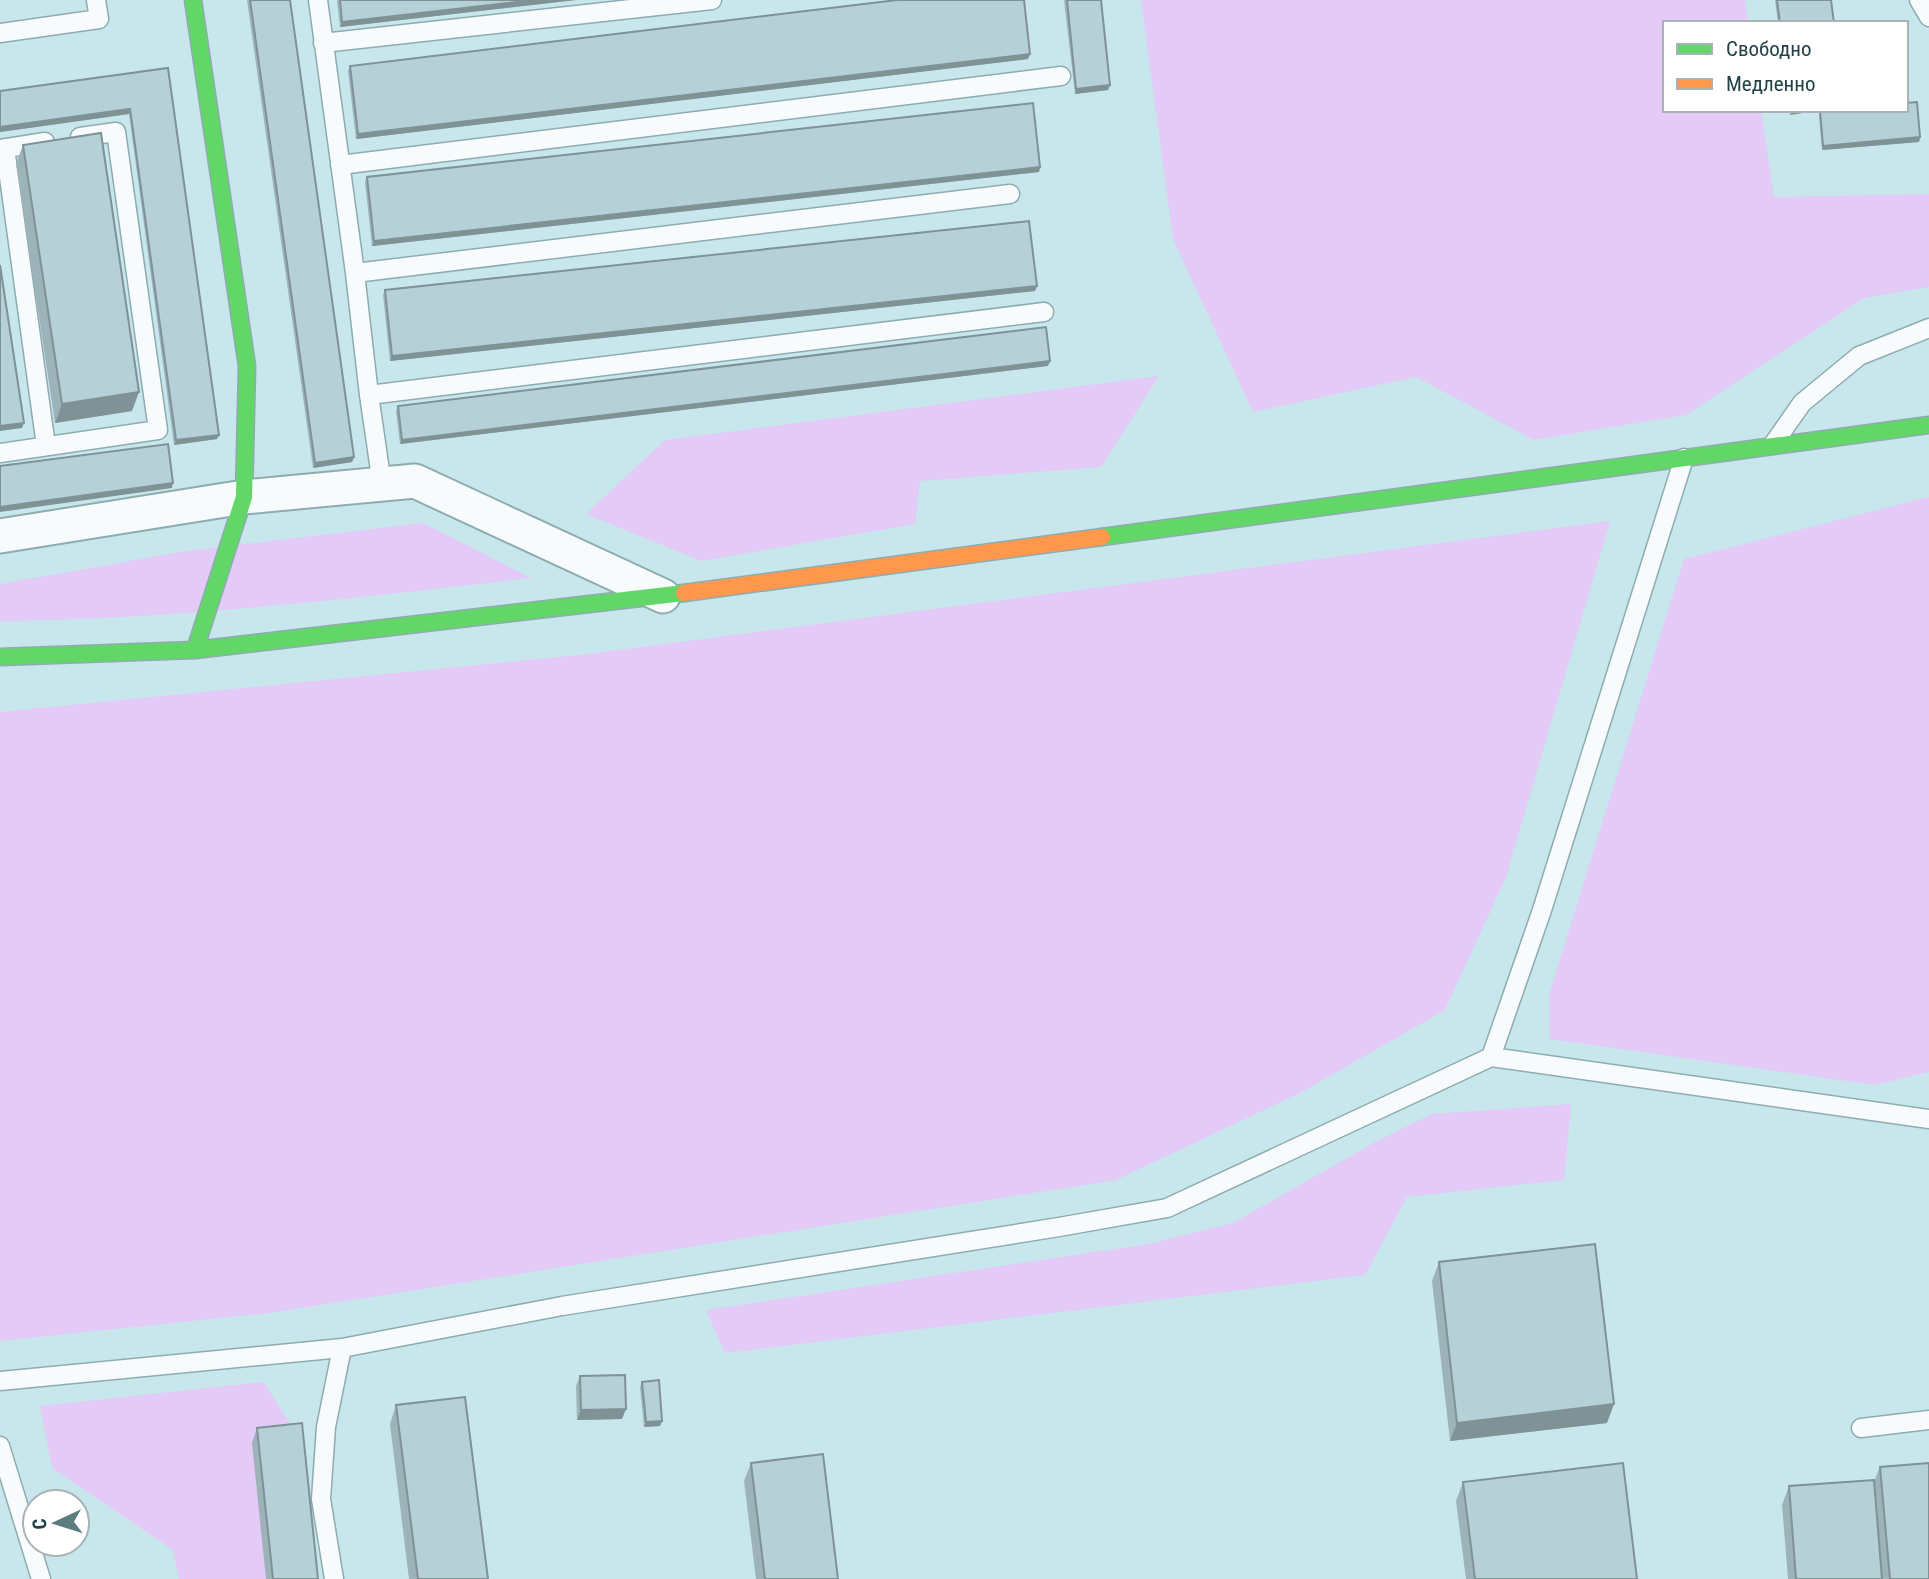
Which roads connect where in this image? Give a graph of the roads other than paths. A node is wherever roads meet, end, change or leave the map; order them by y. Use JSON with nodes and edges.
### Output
{"nodes":[{"id":1,"x":96,"y":0,"type":"edge"},
{"id":2,"x":192,"y":0,"type":"edge"},
{"id":3,"x":318,"y":0,"type":"edge"},
{"id":4,"x":712,"y":0,"type":"edge"},
{"id":5,"x":1919,"y":0,"type":"edge"},
{"id":6,"x":1929,"y":17,"type":"edge"},
{"id":7,"x":0,"y":33,"type":"edge"},
{"id":8,"x":323,"y":43,"type":"junction"},
{"id":9,"x":1060,"y":76,"type":"dead end"},
{"id":10,"x":2,"y":148,"type":"edge"},
{"id":11,"x":340,"y":165,"type":"junction"},
{"id":12,"x":1010,"y":194,"type":"dead end"},
{"id":13,"x":355,"y":273,"type":"junction"},
{"id":14,"x":1044,"y":312,"type":"dead end"},
{"id":15,"x":1929,"y":328,"type":"edge"},
{"id":16,"x":369,"y":395,"type":"junction"},
{"id":17,"x":1929,"y":425,"type":"edge"},
{"id":18,"x":46,"y":446,"type":"junction"},
{"id":19,"x":1772,"y":446,"type":"junction"},
{"id":20,"x":0,"y":453,"type":"edge"},
{"id":21,"x":1684,"y":458,"type":"junction"},
{"id":22,"x":382,"y":484,"type":"junction"},
{"id":23,"x":244,"y":497,"type":"junction"},
{"id":24,"x":0,"y":536,"type":"edge"},
{"id":25,"x":663,"y":596,"type":"junction"},
{"id":26,"x":195,"y":650,"type":"junction"},
{"id":27,"x":0,"y":657,"type":"edge"},
{"id":28,"x":1491,"y":1057,"type":"junction"},
{"id":29,"x":1929,"y":1119,"type":"edge"},
{"id":30,"x":342,"y":1348,"type":"junction"},
{"id":31,"x":0,"y":1381,"type":"edge"},
{"id":32,"x":1929,"y":1420,"type":"edge"},
{"id":33,"x":1861,"y":1428,"type":"dead end"},
{"id":34,"x":0,"y":1446,"type":"edge"},
{"id":35,"x":41,"y":1579,"type":"edge"},
{"id":36,"x":334,"y":1579,"type":"edge"}],
"edges":[{"from":1,"to":7,"type":"lane"},
{"from":2,"to":23,"type":"street"},
{"from":3,"to":8,"type":"lane"},
{"from":4,"to":8,"type":"lane"},
{"from":5,"to":6,"type":"lane"},
{"from":8,"to":11,"type":"lane"},
{"from":9,"to":11,"type":"lane"},
{"from":10,"to":18,"type":"lane"},
{"from":10,"to":18,"type":"lane"},
{"from":11,"to":13,"type":"lane"},
{"from":12,"to":13,"type":"lane"},
{"from":13,"to":16,"type":"lane"},
{"from":14,"to":16,"type":"lane"},
{"from":15,"to":19,"type":"lane"},
{"from":16,"to":22,"type":"lane"},
{"from":17,"to":19,"type":"street"},
{"from":18,"to":20,"type":"lane"},
{"from":19,"to":21,"type":"street"},
{"from":21,"to":25,"type":"street"},
{"from":21,"to":28,"type":"lane"},
{"from":22,"to":23,"type":"street"},
{"from":22,"to":25,"type":"street"},
{"from":23,"to":24,"type":"street"},
{"from":23,"to":26,"type":"street"},
{"from":25,"to":26,"type":"street"},
{"from":26,"to":27,"type":"street"},
{"from":28,"to":29,"type":"lane"},
{"from":28,"to":30,"type":"lane"},
{"from":30,"to":31,"type":"lane"},
{"from":30,"to":36,"type":"lane"},
{"from":32,"to":33,"type":"lane"},
{"from":34,"to":35,"type":"lane"}]}
